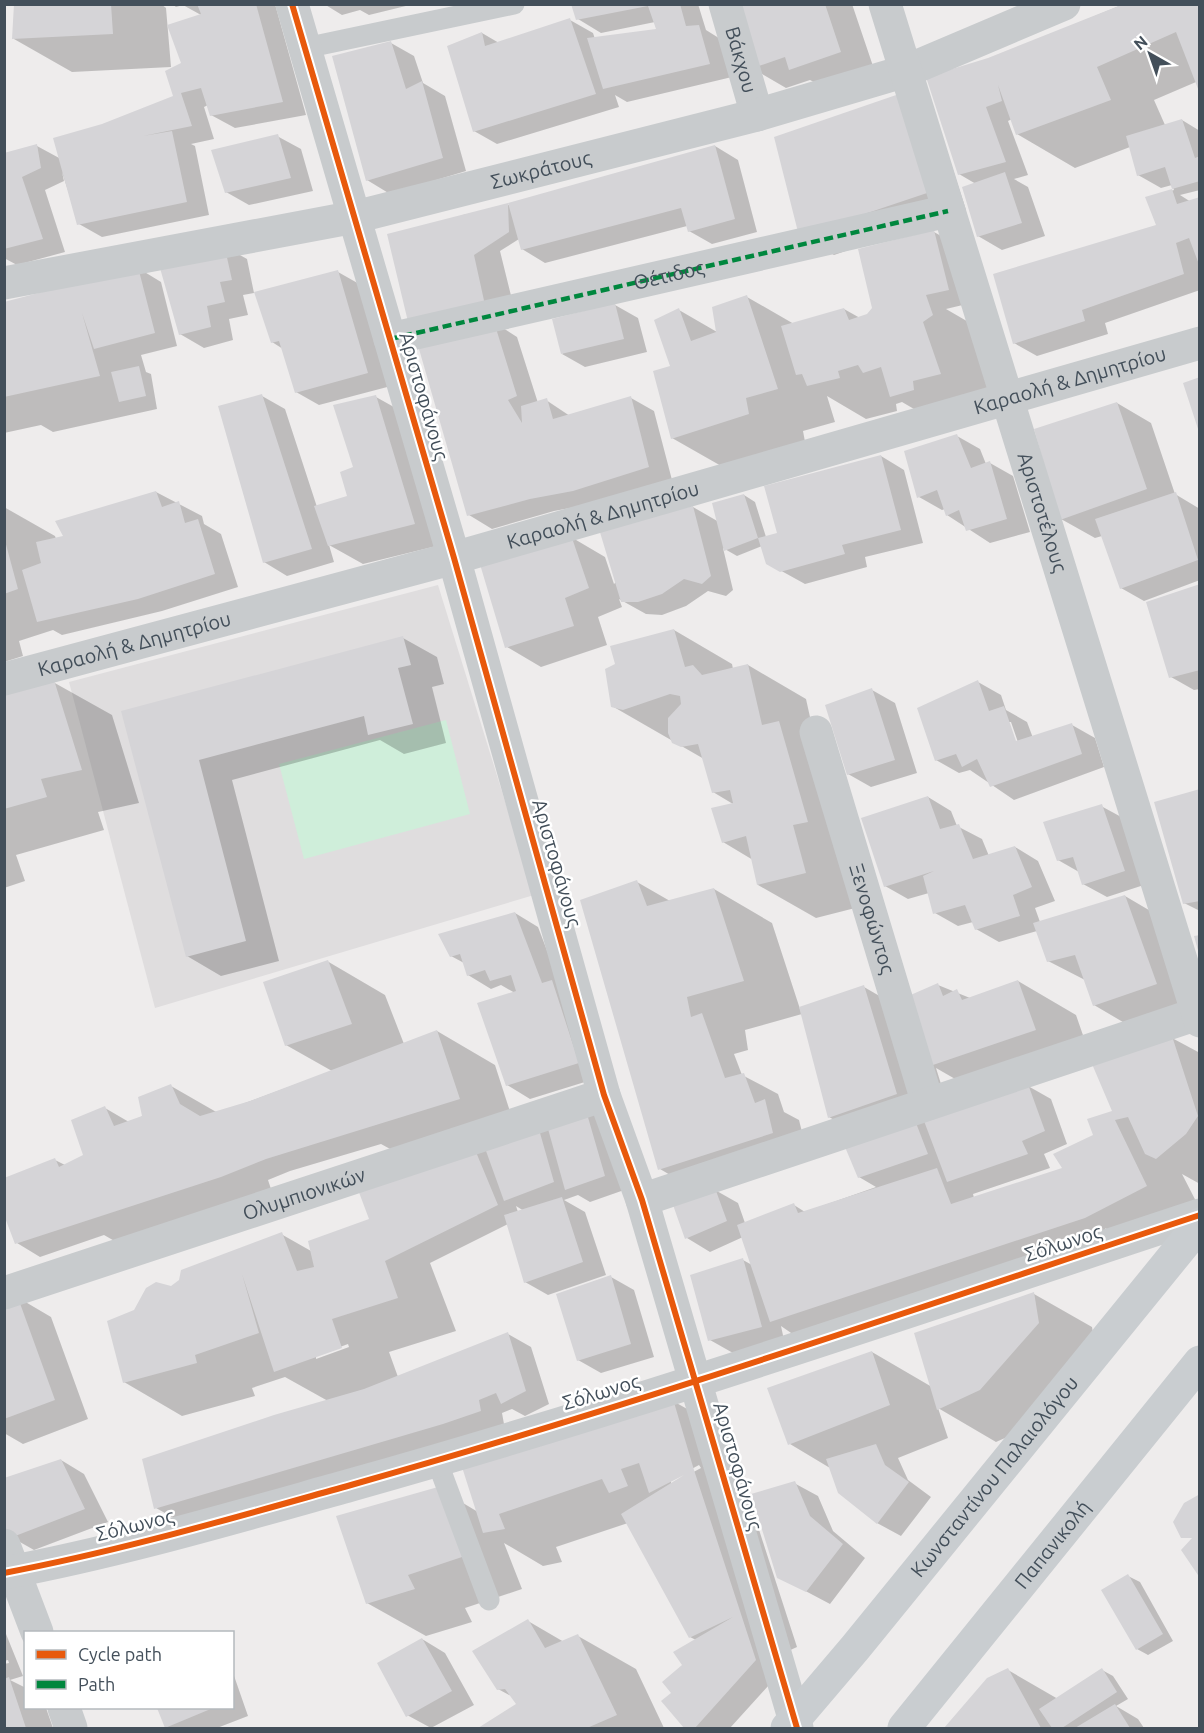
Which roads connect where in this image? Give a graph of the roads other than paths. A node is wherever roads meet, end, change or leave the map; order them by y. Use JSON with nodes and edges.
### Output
{"nodes":[{"id":1,"x":292,"y":4,"type":"edge"},
{"id":2,"x":514,"y":4,"type":"edge"},
{"id":3,"x":725,"y":4,"type":"edge"},
{"id":4,"x":885,"y":4,"type":"edge"},
{"id":5,"x":1064,"y":4,"type":"edge"},
{"id":6,"x":305,"y":48,"type":"junction"},
{"id":7,"x":906,"y":71,"type":"junction"},
{"id":8,"x":757,"y":115,"type":"junction"},
{"id":9,"x":948,"y":211,"type":"junction"},
{"id":10,"x":355,"y":217,"type":"junction"},
{"id":11,"x":4,"y":283,"type":"edge"},
{"id":12,"x":390,"y":339,"type":"junction"},
{"id":13,"x":1200,"y":344,"type":"edge"},
{"id":14,"x":1008,"y":399,"type":"junction"},
{"id":15,"x":454,"y":558,"type":"junction"},
{"id":16,"x":4,"y":679,"type":"edge"},
{"id":17,"x":816,"y":732,"type":"dead end"},
{"id":18,"x":1198,"y":1017,"type":"edge"},
{"id":19,"x":604,"y":1095,"type":"junction"},
{"id":20,"x":928,"y":1104,"type":"junction"},
{"id":21,"x":642,"y":1200,"type":"junction"},
{"id":22,"x":1200,"y":1215,"type":"edge"},
{"id":23,"x":1200,"y":1224,"type":"edge"},
{"id":24,"x":4,"y":1293,"type":"edge"},
{"id":25,"x":1200,"y":1362,"type":"edge"},
{"id":26,"x":695,"y":1380,"type":"junction"},
{"id":27,"x":437,"y":1461,"type":"junction"},
{"id":28,"x":8,"y":1563,"type":"edge"},
{"id":29,"x":489,"y":1600,"type":"dead end"},
{"id":30,"x":37,"y":1631,"type":"edge"},
{"id":31,"x":65,"y":1709,"type":"edge"},
{"id":32,"x":793,"y":1725,"type":"edge"},
{"id":33,"x":71,"y":1728,"type":"edge"},
{"id":34,"x":903,"y":1728,"type":"edge"}],
"edges":[{"from":1,"to":6,"type":"street","name":"Αριστοφάνους"},
{"from":2,"to":6,"type":"lane"},
{"from":3,"to":8,"type":"street","name":"Βάκχου"},
{"from":4,"to":7,"type":"street","name":"Αριστοτέλους"},
{"from":5,"to":7,"type":"street","name":"Σωκράτους"},
{"from":6,"to":10,"type":"street","name":"Αριστοφάνους"},
{"from":7,"to":8,"type":"street","name":"Σωκράτους"},
{"from":7,"to":9,"type":"street","name":"Αριστοτέλους"},
{"from":8,"to":10,"type":"street","name":"Σωκράτους"},
{"from":9,"to":12,"type":"street","name":"Θέτιδος"},
{"from":9,"to":14,"type":"street","name":"Αριστοτέλους"},
{"from":10,"to":11,"type":"street","name":"Σωκράτους"},
{"from":10,"to":12,"type":"street","name":"Αριστοφάνους"},
{"from":12,"to":15,"type":"street","name":"Αριστοφάνους"},
{"from":13,"to":14,"type":"street","name":"Καραολή & Δημητρίου"},
{"from":14,"to":15,"type":"street","name":"Καραολή & Δημητρίου"},
{"from":14,"to":18,"type":"street","name":"Αριστοτέλους"},
{"from":15,"to":16,"type":"street","name":"Καραολή & Δημητρίου"},
{"from":15,"to":19,"type":"street","name":"Αριστοφάνους"},
{"from":17,"to":20,"type":"street","name":"Ξενοφώντος"},
{"from":18,"to":20,"type":"street"},
{"from":19,"to":21,"type":"street","name":"Αριστοφάνους"},
{"from":19,"to":24,"type":"street","name":"Ολυμπιονικών"},
{"from":20,"to":21,"type":"street"},
{"from":21,"to":26,"type":"street","name":"Αριστοφάνους"},
{"from":22,"to":26,"type":"street","name":"Σόλωνος"},
{"from":23,"to":32,"type":"main road","name":"Κωνσταντίνου Παλαιολόγου"},
{"from":25,"to":34,"type":"main road","name":"Παπανικολή"},
{"from":26,"to":27,"type":"street","name":"Σόλωνος"},
{"from":26,"to":32,"type":"street","name":"Αριστοφάνους"},
{"from":27,"to":28,"type":"street","name":"Σόλωνος"},
{"from":27,"to":29,"type":"lane"},
{"from":28,"to":30,"type":"street"},
{"from":31,"to":33,"type":"street"}]}
